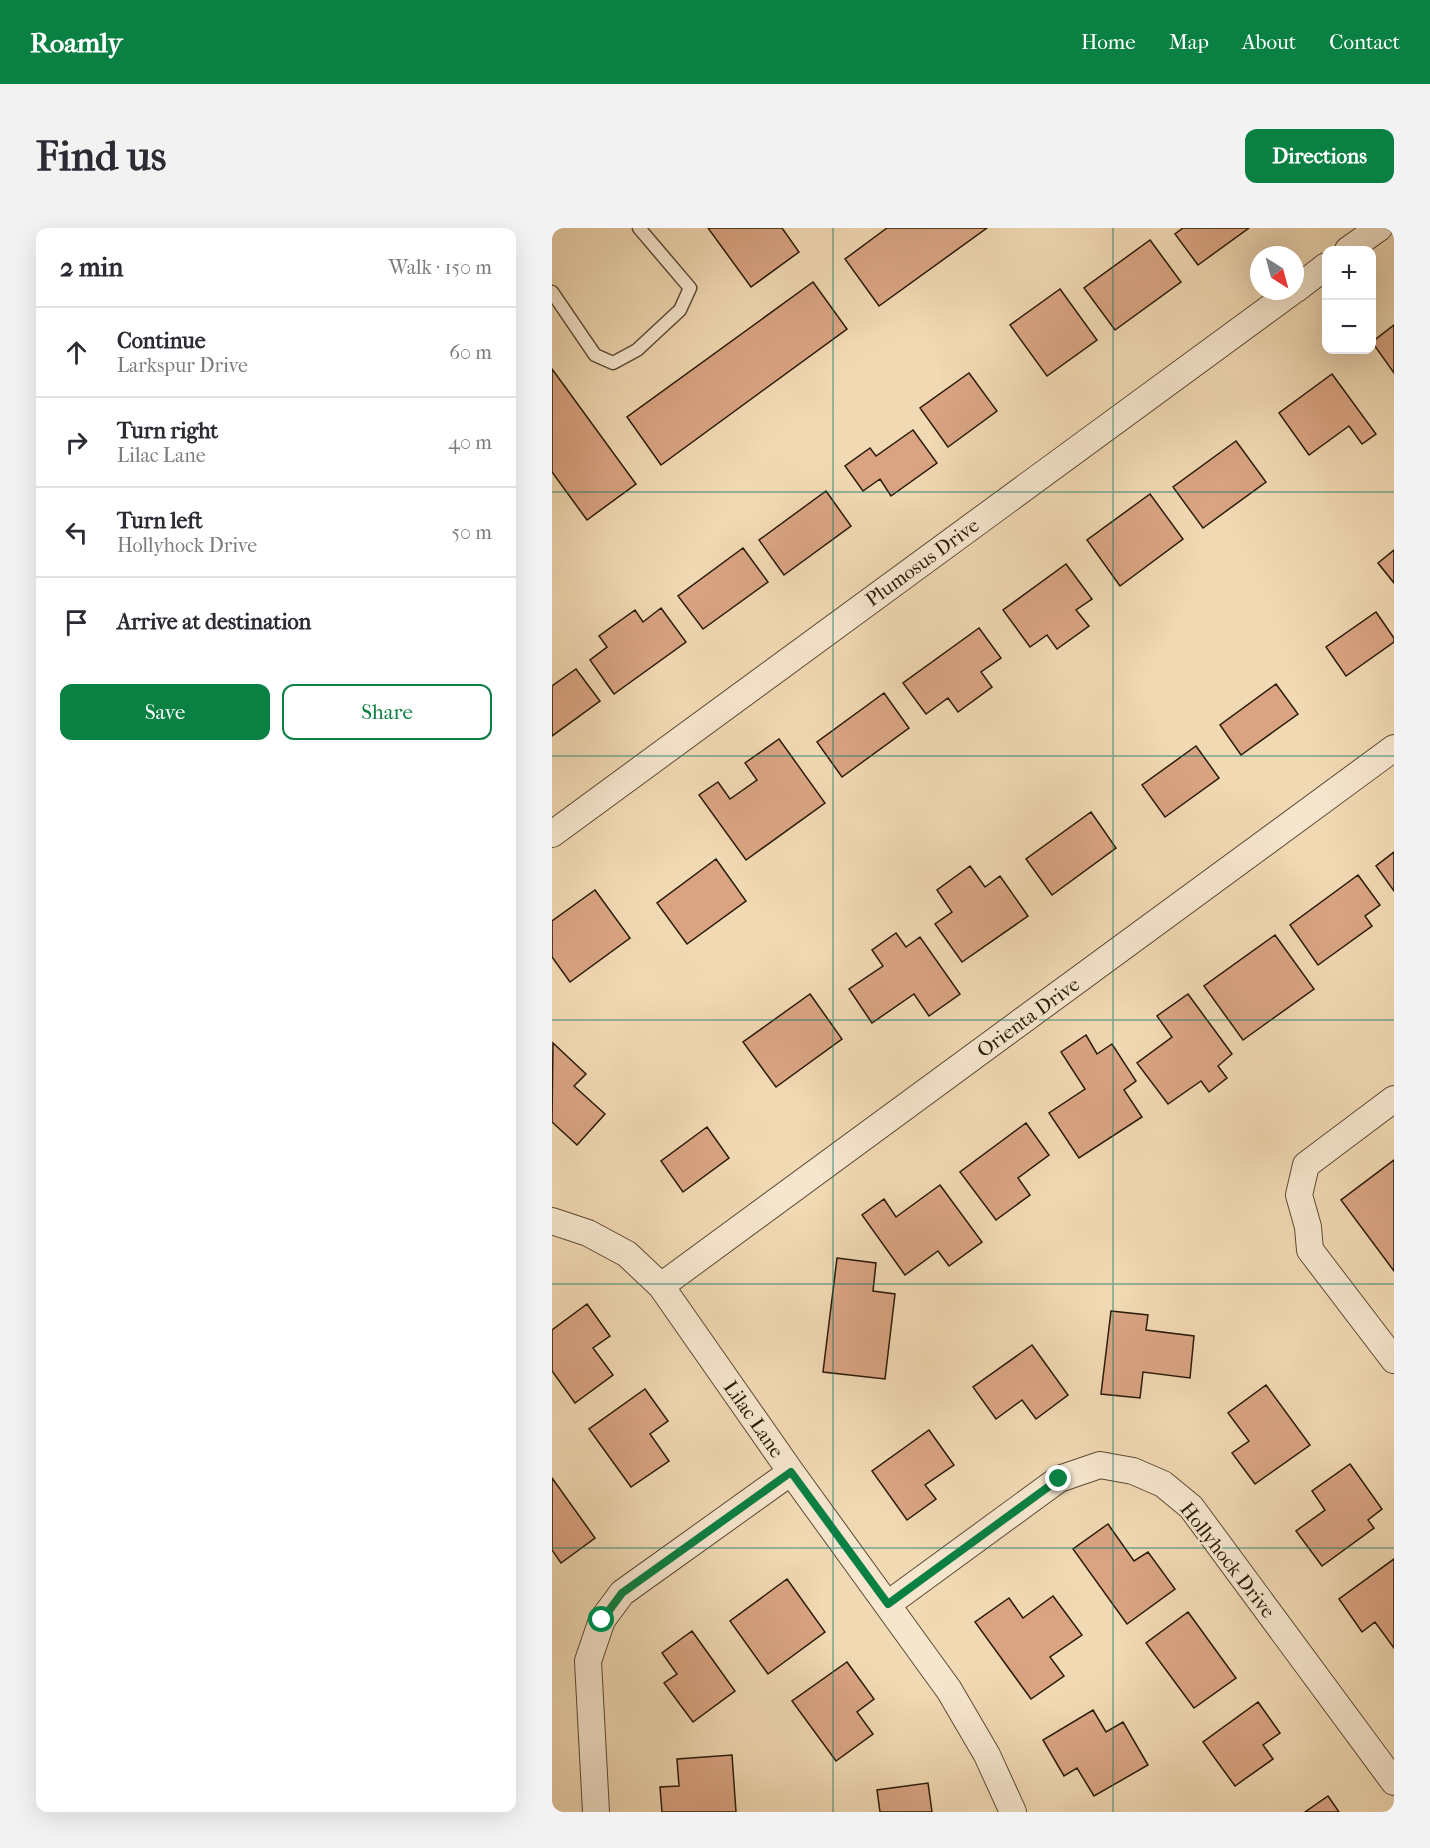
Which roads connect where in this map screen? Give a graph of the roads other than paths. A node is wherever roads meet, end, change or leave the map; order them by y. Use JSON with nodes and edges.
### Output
{"nodes":[{"id":1,"x":639,"y":228,"type":"edge"},
{"id":2,"x":1379,"y":228,"type":"edge"},
{"id":3,"x":1354,"y":246,"type":"edge"},
{"id":4,"x":1322,"y":269,"type":"edge"},
{"id":5,"x":1304,"y":282,"type":"edge"},
{"id":6,"x":552,"y":292,"type":"edge"},
{"id":7,"x":1280,"y":300,"type":"edge"},
{"id":8,"x":1394,"y":748,"type":"edge"},
{"id":9,"x":552,"y":834,"type":"edge"},
{"id":10,"x":1394,"y":1100,"type":"edge"},
{"id":11,"x":552,"y":1221,"type":"edge"},
{"id":12,"x":661,"y":1286,"type":"junction"},
{"id":13,"x":1394,"y":1360,"type":"edge"},
{"id":14,"x":791,"y":1472,"type":"junction"},
{"id":15,"x":888,"y":1604,"type":"junction"},
{"id":16,"x":1394,"y":1782,"type":"edge"},
{"id":17,"x":596,"y":1812,"type":"edge"},
{"id":18,"x":1013,"y":1812,"type":"edge"}],
"edges":[{"from":1,"to":6,"type":"lane"},
{"from":2,"to":3,"type":"street"},
{"from":4,"to":5,"type":"street","name":"Plumosus Drive"},
{"from":7,"to":9,"type":"street","name":"Plumosus Drive"},
{"from":8,"to":12,"type":"street","name":"Orienta Drive"},
{"from":10,"to":13,"type":"street"},
{"from":11,"to":12,"type":"street","name":"Lilac Lane"},
{"from":12,"to":14,"type":"street","name":"Lilac Lane"},
{"from":14,"to":15,"type":"street","name":"Lilac Lane"},
{"from":14,"to":17,"type":"street"},
{"from":15,"to":16,"type":"street","name":"Hollyhock Drive"},
{"from":15,"to":18,"type":"street","name":"Lilac Lane"}]}
